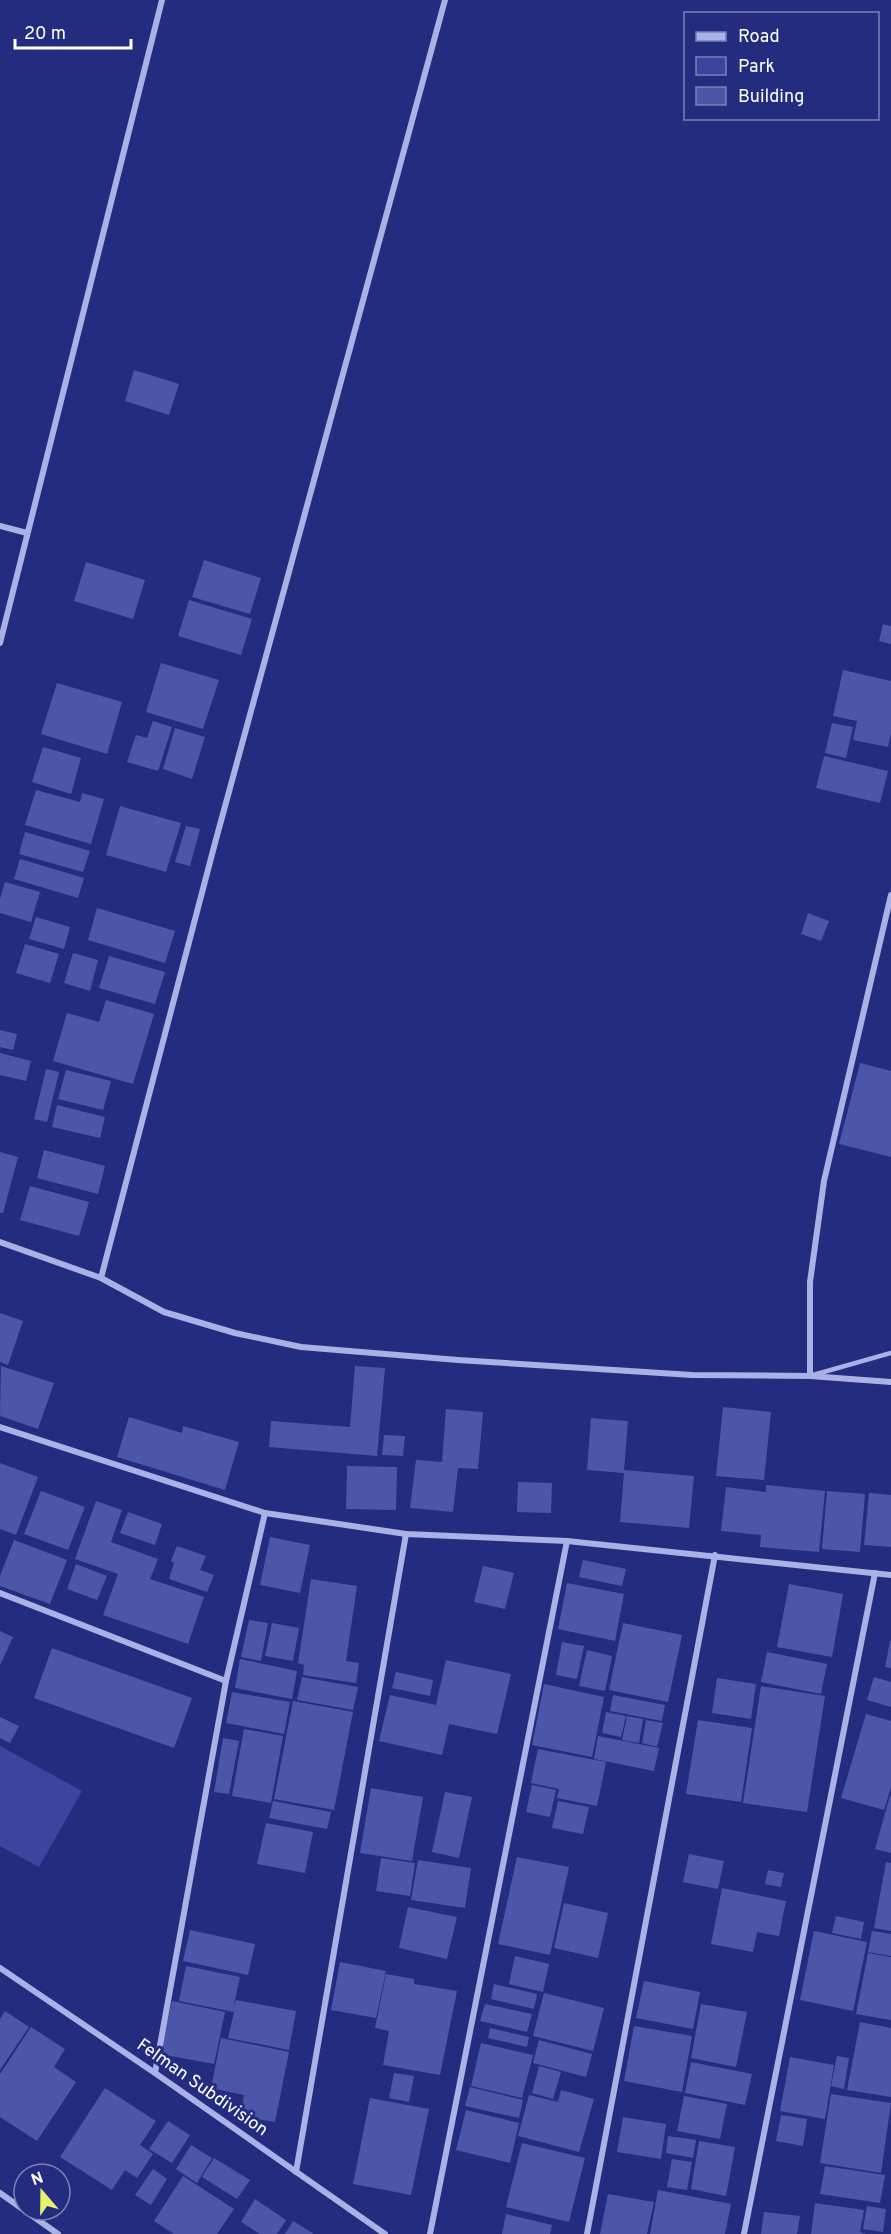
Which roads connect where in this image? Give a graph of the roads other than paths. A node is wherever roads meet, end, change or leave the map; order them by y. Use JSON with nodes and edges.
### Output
{"nodes":[{"id":1,"x":162,"y":0,"type":"edge"},
{"id":2,"x":446,"y":0,"type":"edge"},
{"id":3,"x":0,"y":526,"type":"edge"},
{"id":4,"x":27,"y":533,"type":"junction"},
{"id":5,"x":0,"y":644,"type":"edge"},
{"id":6,"x":891,"y":895,"type":"edge"},
{"id":7,"x":0,"y":1242,"type":"edge"},
{"id":8,"x":101,"y":1278,"type":"junction"},
{"id":9,"x":891,"y":1353,"type":"edge"},
{"id":10,"x":810,"y":1376,"type":"junction"},
{"id":11,"x":891,"y":1382,"type":"edge"},
{"id":12,"x":0,"y":1427,"type":"edge"},
{"id":13,"x":265,"y":1513,"type":"junction"},
{"id":14,"x":406,"y":1533,"type":"junction"},
{"id":15,"x":567,"y":1541,"type":"junction"},
{"id":16,"x":714,"y":1555,"type":"junction"},
{"id":17,"x":875,"y":1574,"type":"junction"},
{"id":18,"x":891,"y":1575,"type":"edge"},
{"id":19,"x":0,"y":1593,"type":"edge"},
{"id":20,"x":226,"y":1681,"type":"junction"},
{"id":21,"x":0,"y":1968,"type":"edge"},
{"id":22,"x":155,"y":2073,"type":"junction"},
{"id":23,"x":296,"y":2172,"type":"junction"},
{"id":24,"x":0,"y":2193,"type":"edge"},
{"id":25,"x":58,"y":2234,"type":"edge"},
{"id":26,"x":385,"y":2234,"type":"edge"},
{"id":27,"x":430,"y":2234,"type":"edge"},
{"id":28,"x":587,"y":2234,"type":"edge"},
{"id":29,"x":744,"y":2234,"type":"edge"}],
"edges":[{"from":1,"to":4,"type":"street"},
{"from":2,"to":8,"type":"street"},
{"from":3,"to":4,"type":"street"},
{"from":4,"to":5,"type":"street"},
{"from":6,"to":10,"type":"street"},
{"from":7,"to":8,"type":"street"},
{"from":8,"to":10,"type":"street"},
{"from":9,"to":10,"type":"lane"},
{"from":10,"to":11,"type":"street"},
{"from":12,"to":13,"type":"street"},
{"from":13,"to":14,"type":"street"},
{"from":13,"to":20,"type":"street"},
{"from":14,"to":15,"type":"street"},
{"from":14,"to":23,"type":"street"},
{"from":15,"to":16,"type":"street"},
{"from":15,"to":27,"type":"street"},
{"from":16,"to":17,"type":"street"},
{"from":16,"to":28,"type":"street"},
{"from":17,"to":18,"type":"street"},
{"from":17,"to":29,"type":"street"},
{"from":19,"to":20,"type":"street"},
{"from":20,"to":22,"type":"street"},
{"from":21,"to":22,"type":"street","name":"Felman Subdivision"},
{"from":22,"to":23,"type":"street","name":"Felman Subdivision"},
{"from":23,"to":26,"type":"street","name":"Felman Subdivision"},
{"from":24,"to":25,"type":"street"}]}
